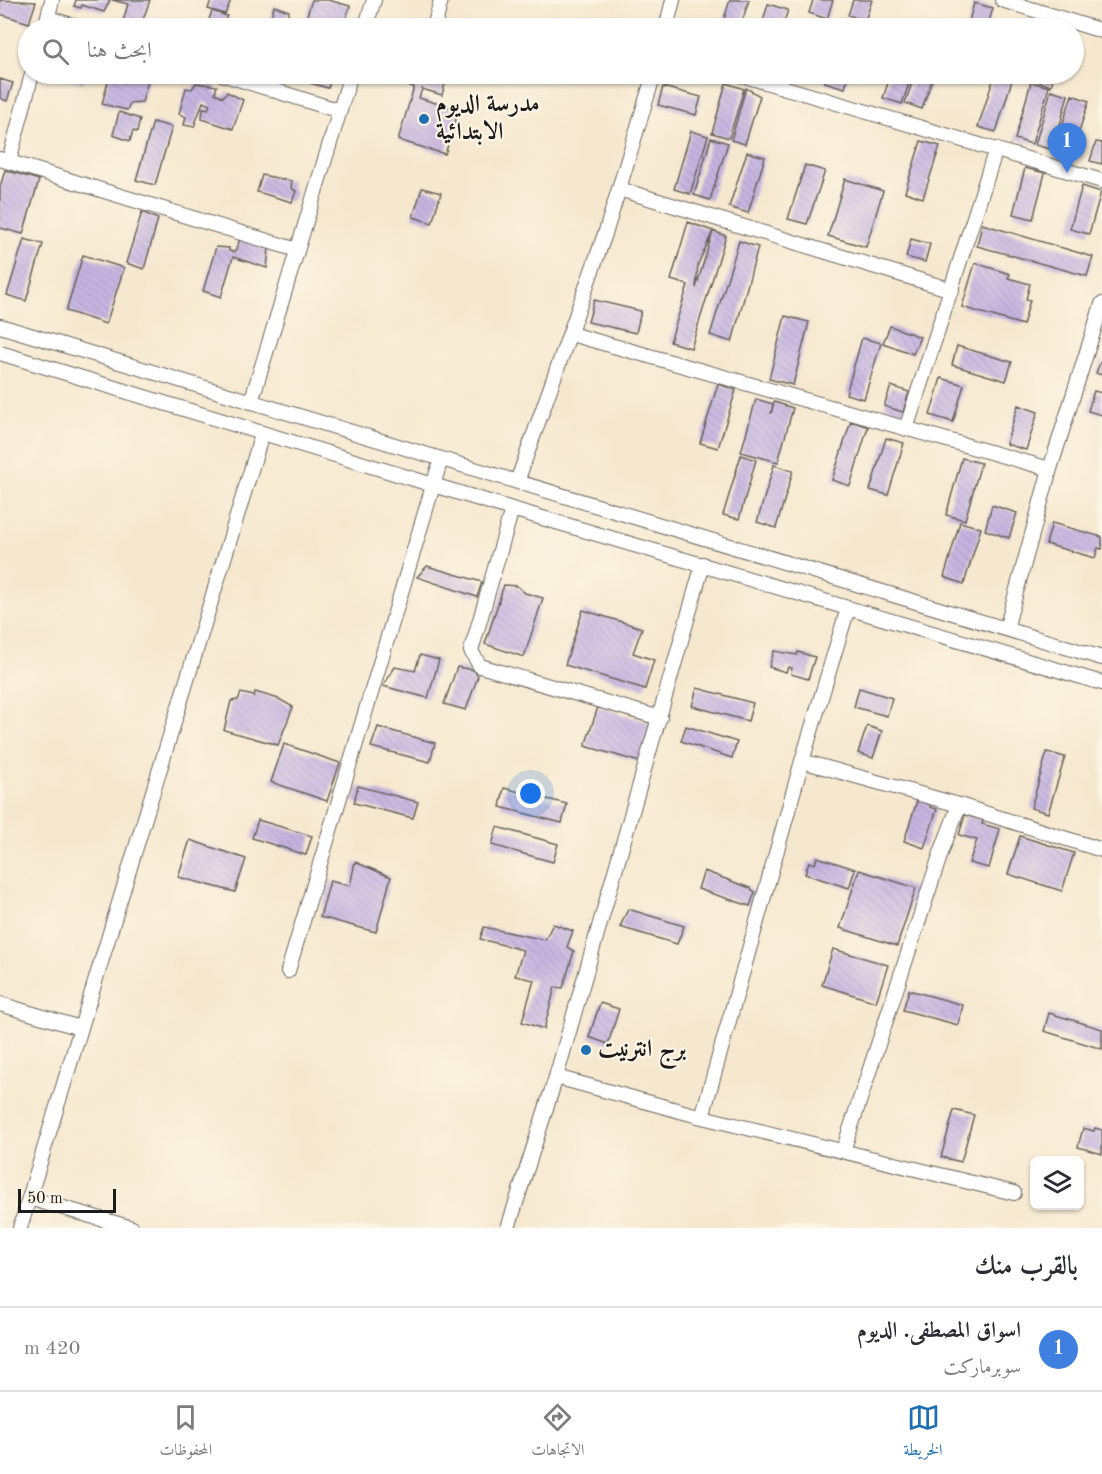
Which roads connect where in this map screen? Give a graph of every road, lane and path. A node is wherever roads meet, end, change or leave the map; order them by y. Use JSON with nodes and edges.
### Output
{"nodes":[{"id":1,"x":52,"y":0,"type":"edge"},
{"id":2,"x":374,"y":0,"type":"edge"},
{"id":3,"x":441,"y":0,"type":"edge"},
{"id":4,"x":673,"y":0,"type":"edge"},
{"id":5,"x":1002,"y":0,"type":"edge"},
{"id":6,"x":47,"y":18,"type":"edge"},
{"id":7,"x":368,"y":18,"type":"edge"},
{"id":8,"x":436,"y":18,"type":"edge"},
{"id":9,"x":668,"y":18,"type":"edge"},
{"id":10,"x":1060,"y":18,"type":"edge"},
{"id":11,"x":1084,"y":25,"type":"edge"},
{"id":12,"x":1102,"y":31,"type":"edge"},
{"id":13,"x":29,"y":84,"type":"edge"},
{"id":14,"x":254,"y":84,"type":"edge"},
{"id":15,"x":348,"y":84,"type":"edge"},
{"id":16,"x":651,"y":84,"type":"edge"},
{"id":17,"x":772,"y":84,"type":"edge"},
{"id":18,"x":340,"y":111,"type":"junction"},
{"id":19,"x":996,"y":149,"type":"junction"},
{"id":20,"x":4,"y":160,"type":"edge"},
{"id":21,"x":1102,"y":181,"type":"edge"},
{"id":22,"x":619,"y":189,"type":"junction"},
{"id":23,"x":297,"y":250,"type":"junction"},
{"id":24,"x":952,"y":290,"type":"junction"},
{"id":25,"x":1102,"y":304,"type":"edge"},
{"id":26,"x":0,"y":326,"type":"edge"},
{"id":27,"x":571,"y":334,"type":"junction"},
{"id":28,"x":0,"y":353,"type":"edge"},
{"id":29,"x":251,"y":402,"type":"junction"},
{"id":30,"x":906,"y":429,"type":"junction"},
{"id":31,"x":262,"y":434,"type":"junction"},
{"id":32,"x":441,"y":459,"type":"junction"},
{"id":33,"x":1050,"y":470,"type":"junction"},
{"id":34,"x":517,"y":482,"type":"junction"},
{"id":35,"x":433,"y":485,"type":"junction"},
{"id":36,"x":512,"y":509,"type":"junction"},
{"id":37,"x":703,"y":564,"type":"junction"},
{"id":38,"x":848,"y":608,"type":"junction"},
{"id":39,"x":1006,"y":629,"type":"junction"},
{"id":40,"x":1102,"y":658,"type":"edge"},
{"id":41,"x":1102,"y":683,"type":"edge"},
{"id":42,"x":660,"y":718,"type":"junction"},
{"id":43,"x":802,"y":761,"type":"junction"},
{"id":44,"x":959,"y":805,"type":"junction"},
{"id":45,"x":1102,"y":850,"type":"edge"},
{"id":46,"x":288,"y":971,"type":"dead end"},
{"id":47,"x":0,"y":1004,"type":"edge"},
{"id":48,"x":80,"y":1028,"type":"junction"},
{"id":49,"x":556,"y":1077,"type":"junction"},
{"id":50,"x":702,"y":1117,"type":"junction"},
{"id":51,"x":843,"y":1151,"type":"junction"},
{"id":52,"x":1014,"y":1193,"type":"dead end"},
{"id":53,"x":29,"y":1198,"type":"junction"},
{"id":54,"x":20,"y":1228,"type":"edge"},
{"id":55,"x":132,"y":1228,"type":"edge"},
{"id":56,"x":508,"y":1228,"type":"edge"}],
"edges":[{"from":1,"to":6,"type":"street"},
{"from":2,"to":7,"type":"street"},
{"from":3,"to":8,"type":"street"},
{"from":4,"to":9,"type":"street"},
{"from":5,"to":10,"type":"street"},
{"from":11,"to":12,"type":"street"},
{"from":13,"to":20,"type":"street"},
{"from":14,"to":18,"type":"street"},
{"from":15,"to":18,"type":"street"},
{"from":16,"to":22,"type":"street"},
{"from":17,"to":19,"type":"street"},
{"from":18,"to":23,"type":"street"},
{"from":19,"to":21,"type":"street"},
{"from":19,"to":24,"type":"street"},
{"from":20,"to":23,"type":"street"},
{"from":22,"to":24,"type":"street"},
{"from":22,"to":27,"type":"street"},
{"from":23,"to":29,"type":"street"},
{"from":24,"to":30,"type":"street"},
{"from":25,"to":33,"type":"street"},
{"from":26,"to":29,"type":"street"},
{"from":27,"to":30,"type":"street"},
{"from":27,"to":34,"type":"street"},
{"from":28,"to":31,"type":"street"},
{"from":29,"to":32,"type":"street"},
{"from":30,"to":33,"type":"street"},
{"from":31,"to":35,"type":"street"},
{"from":31,"to":48,"type":"street"},
{"from":32,"to":34,"type":"street"},
{"from":32,"to":35,"type":"street"},
{"from":33,"to":39,"type":"street"},
{"from":34,"to":39,"type":"street"},
{"from":35,"to":36,"type":"street"},
{"from":35,"to":46,"type":"street"},
{"from":36,"to":37,"type":"street"},
{"from":36,"to":42,"type":"street"},
{"from":37,"to":38,"type":"street"},
{"from":37,"to":42,"type":"street"},
{"from":38,"to":41,"type":"street"},
{"from":38,"to":43,"type":"street"},
{"from":39,"to":40,"type":"street"},
{"from":42,"to":49,"type":"street"},
{"from":43,"to":44,"type":"street"},
{"from":43,"to":50,"type":"street"},
{"from":44,"to":45,"type":"street"},
{"from":44,"to":51,"type":"street"},
{"from":47,"to":48,"type":"street"},
{"from":48,"to":53,"type":"street"},
{"from":49,"to":50,"type":"street"},
{"from":49,"to":56,"type":"street"},
{"from":50,"to":51,"type":"street"},
{"from":51,"to":52,"type":"street"},
{"from":53,"to":54,"type":"street"},
{"from":53,"to":55,"type":"street"}]}
